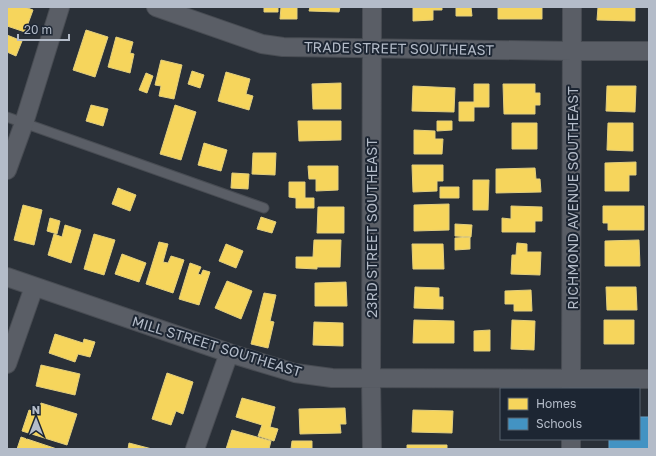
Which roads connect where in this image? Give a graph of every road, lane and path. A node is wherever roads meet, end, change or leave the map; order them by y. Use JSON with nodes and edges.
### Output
{"nodes":[{"id":1,"x":60,"y":7,"type":"edge"},
{"id":2,"x":156,"y":7,"type":"edge"},
{"id":3,"x":372,"y":7,"type":"edge"},
{"id":4,"x":572,"y":7,"type":"edge"},
{"id":5,"x":371,"y":48,"type":"junction"},
{"id":6,"x":572,"y":51,"type":"junction"},
{"id":7,"x":649,"y":51,"type":"edge"},
{"id":8,"x":7,"y":117,"type":"edge"},
{"id":9,"x":24,"y":123,"type":"junction"},
{"id":10,"x":7,"y":170,"type":"edge"},
{"id":11,"x":264,"y":208,"type":"dead end"},
{"id":12,"x":7,"y":277,"type":"edge"},
{"id":13,"x":34,"y":287,"type":"junction"},
{"id":14,"x":229,"y":353,"type":"junction"},
{"id":15,"x":7,"y":364,"type":"edge"},
{"id":16,"x":371,"y":378,"type":"junction"},
{"id":17,"x":649,"y":379,"type":"edge"},
{"id":18,"x":571,"y":384,"type":"edge"},
{"id":19,"x":195,"y":449,"type":"edge"},
{"id":20,"x":372,"y":449,"type":"edge"}],
"edges":[{"from":1,"to":9,"type":"street"},
{"from":2,"to":5,"type":"street","name":"TRADE STREET SOUTHEAST"},
{"from":3,"to":5,"type":"street","name":"23RD STREET SOUTHEAST"},
{"from":4,"to":6,"type":"street","name":"RICHMOND AVENUE SOUTHEAST"},
{"from":5,"to":6,"type":"street","name":"TRADE STREET SOUTHEAST"},
{"from":5,"to":16,"type":"street","name":"23RD STREET SOUTHEAST"},
{"from":6,"to":7,"type":"street","name":"TRADE STREET SOUTHEAST"},
{"from":6,"to":18,"type":"street","name":"RICHMOND AVENUE SOUTHEAST"},
{"from":8,"to":9,"type":"lane"},
{"from":9,"to":10,"type":"street"},
{"from":9,"to":11,"type":"lane"},
{"from":12,"to":13,"type":"street","name":"MILL STREET SOUTHEAST"},
{"from":13,"to":14,"type":"street","name":"MILL STREET SOUTHEAST"},
{"from":13,"to":15,"type":"street"},
{"from":14,"to":16,"type":"street","name":"MILL STREET SOUTHEAST"},
{"from":14,"to":19,"type":"street"},
{"from":16,"to":18,"type":"street","name":"MILL STREET SOUTHEAST"},
{"from":16,"to":20,"type":"street","name":"23RD STREET SOUTHEAST"},
{"from":17,"to":18,"type":"street","name":"MILL STREET SOUTHEAST"}]}
